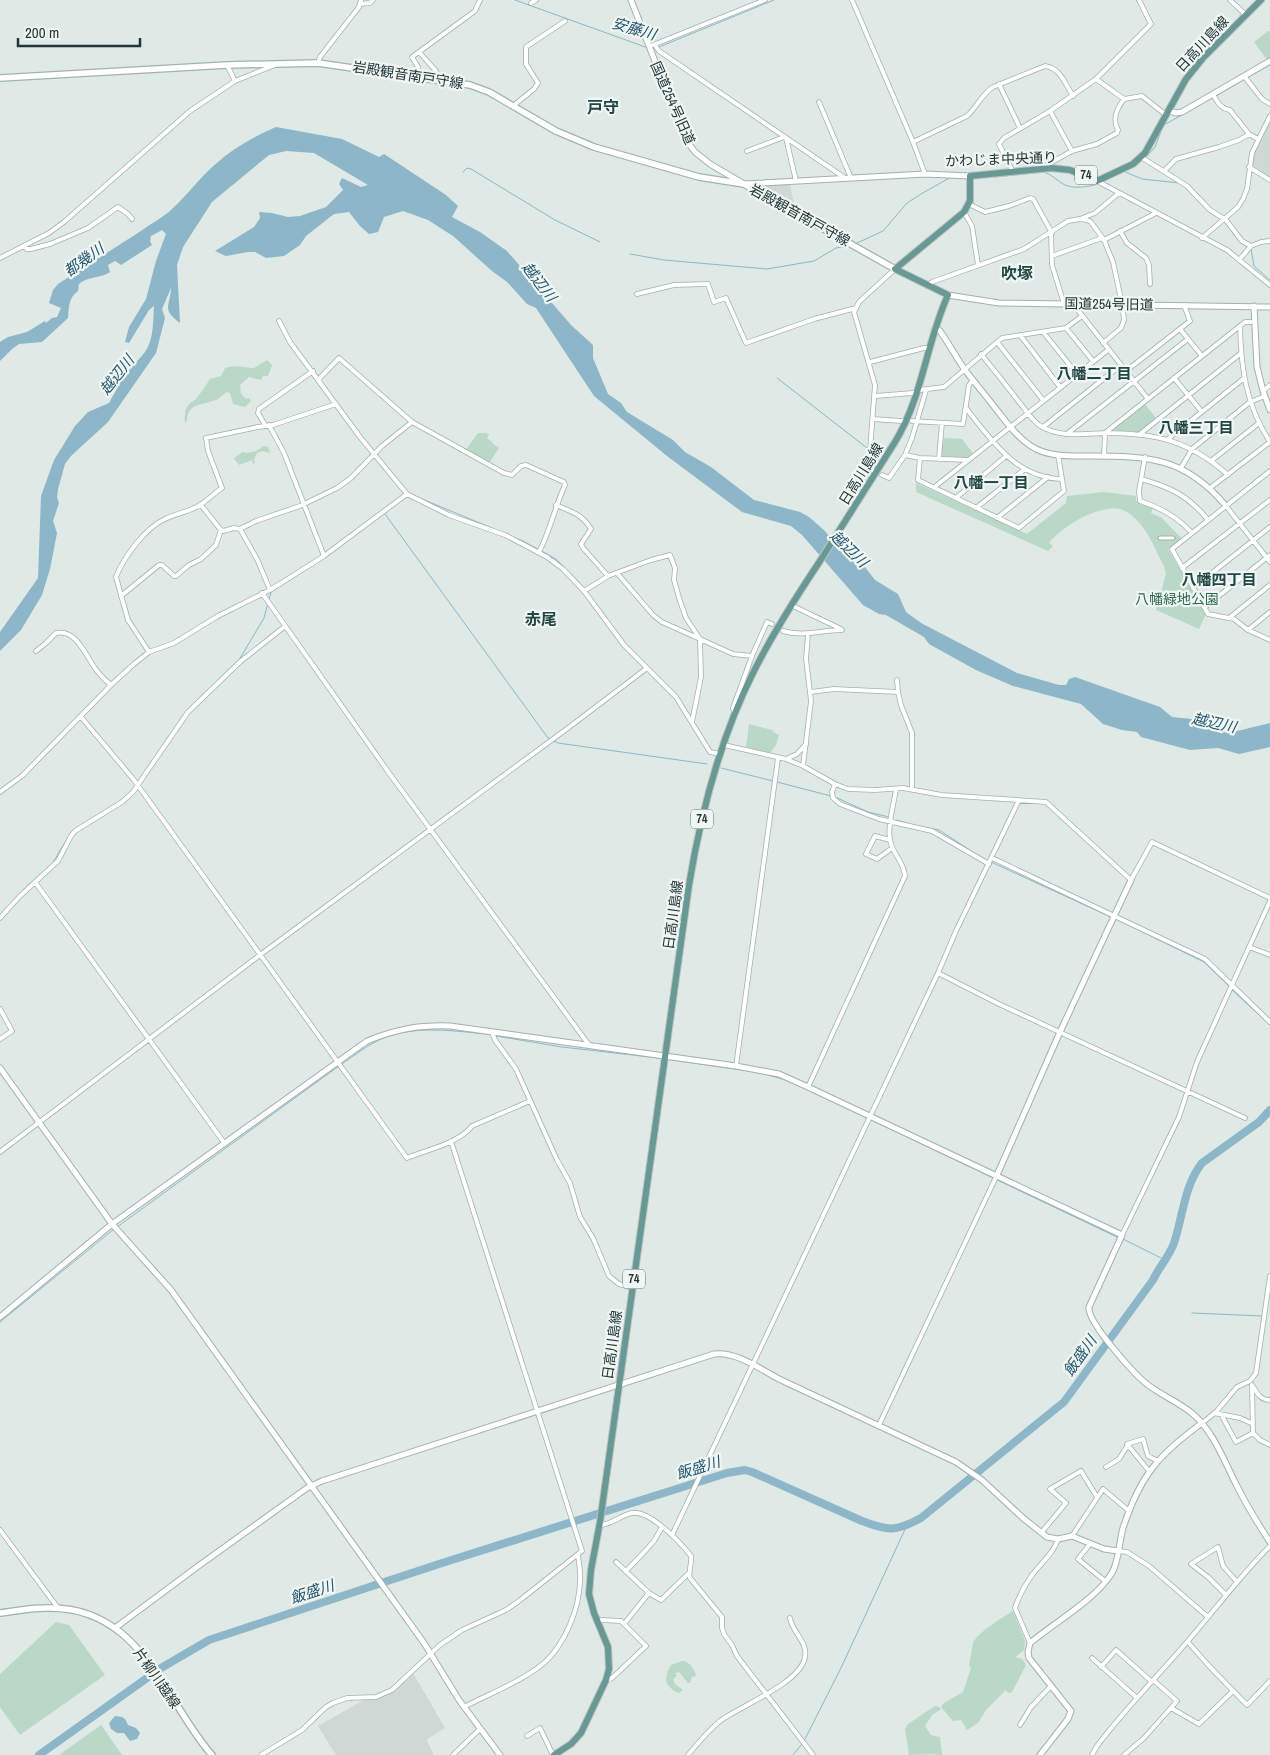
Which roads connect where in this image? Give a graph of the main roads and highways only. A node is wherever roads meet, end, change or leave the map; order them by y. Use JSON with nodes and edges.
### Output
{"nodes":[{"id":1,"x":1261,"y":0,"type":"edge"},
{"id":2,"x":0,"y":78,"type":"edge"},
{"id":3,"x":1097,"y":181,"type":"joint"},
{"id":4,"x":895,"y":269,"type":"junction"},
{"id":5,"x":0,"y":1614,"type":"edge"},
{"id":6,"x":212,"y":1755,"type":"edge"},
{"id":7,"x":554,"y":1755,"type":"edge"}],
"edges":[{"from":1,"to":3,"type":"main road","name":"日高川島線","number":"74"},
{"from":2,"to":4,"type":"main road","name":"岩殿観音南戸守線"},
{"from":3,"to":4,"type":"main road","name":"かわじま中央通り","number":"74"},
{"from":4,"to":7,"type":"main road","name":"日高川島線","number":"74"},
{"from":5,"to":6,"type":"main road","name":"片柳川越線"}]}
